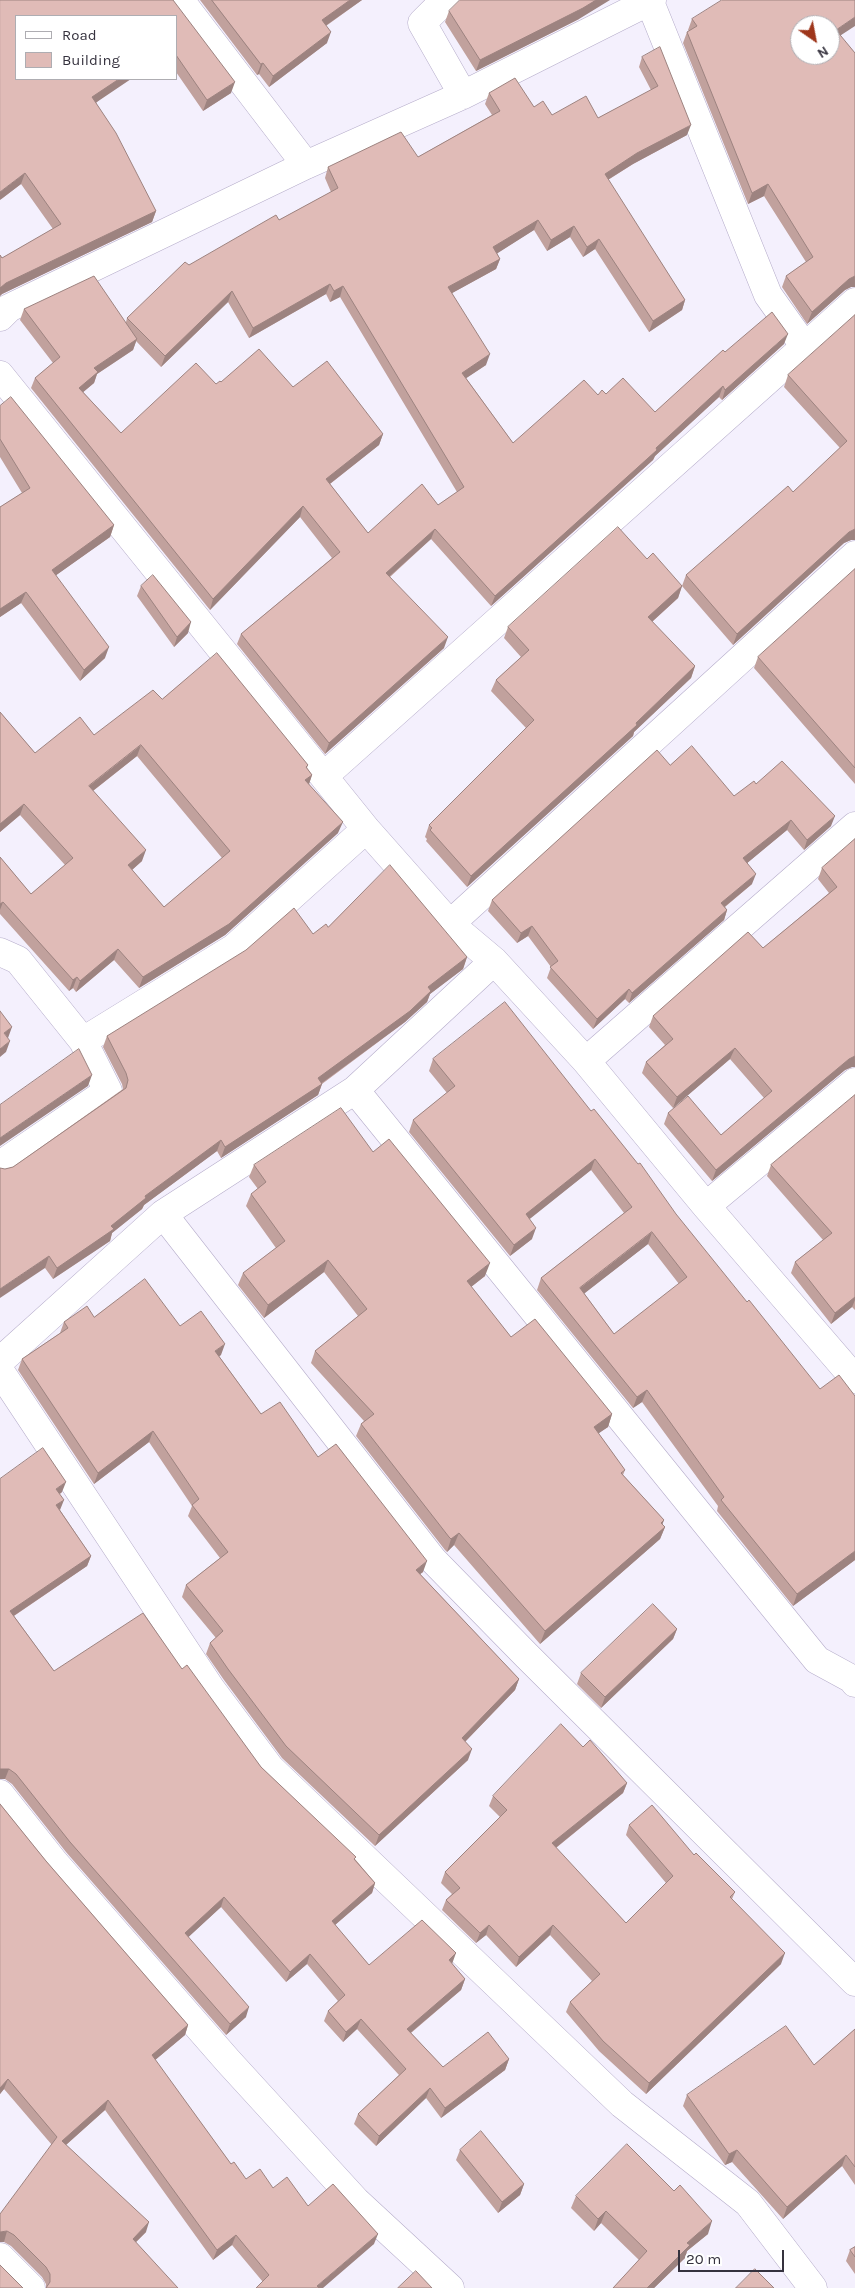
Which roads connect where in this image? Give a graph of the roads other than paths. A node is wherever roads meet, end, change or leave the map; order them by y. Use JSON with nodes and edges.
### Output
{"nodes":[{"id":1,"x":180,"y":0,"type":"edge"},
{"id":2,"x":445,"y":0,"type":"edge"},
{"id":3,"x":651,"y":1,"type":"edge"},
{"id":4,"x":420,"y":11,"type":"edge"},
{"id":5,"x":463,"y":95,"type":"junction"},
{"id":6,"x":306,"y":165,"type":"junction"},
{"id":7,"x":855,"y":302,"type":"edge"},
{"id":8,"x":0,"y":317,"type":"edge"},
{"id":9,"x":805,"y":347,"type":"junction"},
{"id":10,"x":0,"y":376,"type":"edge"},
{"id":11,"x":855,"y":555,"type":"edge"},
{"id":12,"x":324,"y":776,"type":"junction"},
{"id":13,"x":855,"y":826,"type":"edge"},
{"id":14,"x":366,"y":829,"type":"junction"},
{"id":15,"x":450,"y":924,"type":"junction"},
{"id":16,"x":0,"y":952,"type":"edge"},
{"id":17,"x":494,"y":961,"type":"junction"},
{"id":18,"x":84,"y":1041,"type":"junction"},
{"id":19,"x":586,"y":1061,"type":"junction"},
{"id":20,"x":855,"y":1082,"type":"edge"},
{"id":21,"x":355,"y":1090,"type":"junction"},
{"id":22,"x":0,"y":1165,"type":"edge"},
{"id":23,"x":706,"y":1206,"type":"junction"},
{"id":24,"x":163,"y":1214,"type":"junction"},
{"id":25,"x":0,"y":1361,"type":"edge"},
{"id":26,"x":0,"y":1371,"type":"edge"},
{"id":27,"x":855,"y":1379,"type":"edge"},
{"id":28,"x":855,"y":1684,"type":"edge"},
{"id":29,"x":0,"y":1794,"type":"edge"},
{"id":30,"x":855,"y":1982,"type":"edge"},
{"id":31,"x":0,"y":2257,"type":"edge"},
{"id":32,"x":31,"y":2288,"type":"edge"},
{"id":33,"x":450,"y":2288,"type":"edge"},
{"id":34,"x":813,"y":2288,"type":"edge"}],
"edges":[{"from":1,"to":6,"type":"street"},
{"from":2,"to":4,"type":"street"},
{"from":3,"to":5,"type":"street"},
{"from":3,"to":9,"type":"street"},
{"from":4,"to":5,"type":"street"},
{"from":5,"to":6,"type":"street"},
{"from":6,"to":8,"type":"street"},
{"from":7,"to":9,"type":"street"},
{"from":9,"to":12,"type":"street"},
{"from":10,"to":12,"type":"street"},
{"from":11,"to":15,"type":"street"},
{"from":12,"to":14,"type":"street"},
{"from":13,"to":19,"type":"street"},
{"from":14,"to":15,"type":"street"},
{"from":14,"to":18,"type":"street"},
{"from":15,"to":17,"type":"street"},
{"from":16,"to":18,"type":"street"},
{"from":17,"to":19,"type":"street"},
{"from":17,"to":21,"type":"street"},
{"from":18,"to":22,"type":"street"},
{"from":19,"to":23,"type":"street"},
{"from":20,"to":23,"type":"street"},
{"from":21,"to":24,"type":"street"},
{"from":21,"to":28,"type":"street"},
{"from":23,"to":27,"type":"street"},
{"from":24,"to":25,"type":"street"},
{"from":24,"to":30,"type":"street"},
{"from":26,"to":34,"type":"street"},
{"from":29,"to":33,"type":"street"},
{"from":31,"to":32,"type":"street"}]}
